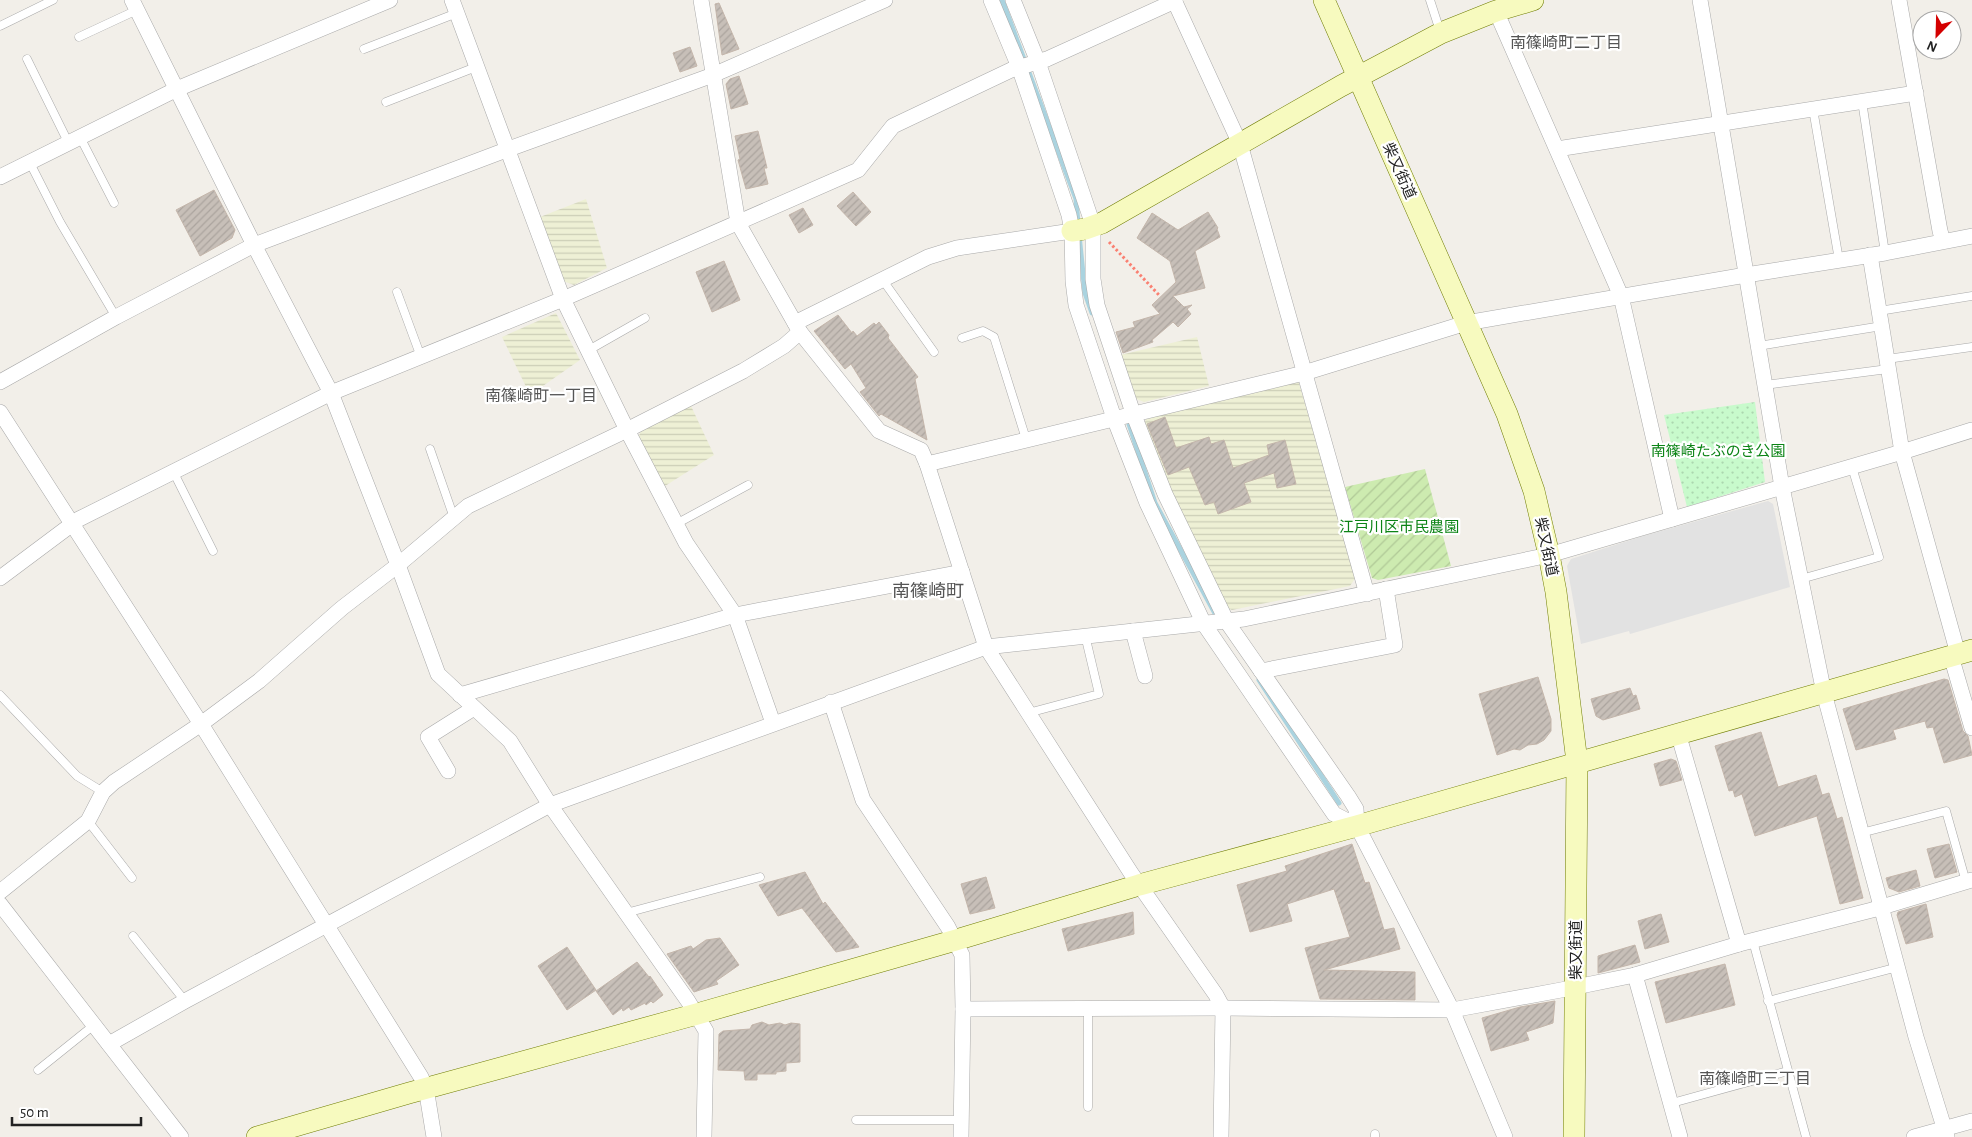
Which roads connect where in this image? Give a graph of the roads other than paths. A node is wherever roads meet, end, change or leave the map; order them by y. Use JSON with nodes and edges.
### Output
{"nodes":[{"id":1,"x":53,"y":0,"type":"edge"},
{"id":2,"x":390,"y":0,"type":"edge"},
{"id":3,"x":702,"y":0,"type":"edge"},
{"id":4,"x":885,"y":0,"type":"edge"},
{"id":5,"x":991,"y":0,"type":"edge"},
{"id":6,"x":1013,"y":0,"type":"edge"},
{"id":7,"x":1175,"y":0,"type":"edge"},
{"id":8,"x":1324,"y":0,"type":"edge"},
{"id":9,"x":1430,"y":0,"type":"edge"},
{"id":10,"x":1533,"y":0,"type":"edge"},
{"id":11,"x":1700,"y":0,"type":"edge"},
{"id":12,"x":1899,"y":0,"type":"edge"},
{"id":13,"x":134,"y":5,"type":"edge"},
{"id":14,"x":455,"y":6,"type":"edge"},
{"id":15,"x":1496,"y":11,"type":"junction"},
{"id":16,"x":0,"y":26,"type":"edge"},
{"id":17,"x":1441,"y":33,"type":"junction"},
{"id":18,"x":79,"y":37,"type":"dead end"},
{"id":19,"x":364,"y":49,"type":"dead end"},
{"id":20,"x":27,"y":59,"type":"dead end"},
{"id":21,"x":1028,"y":64,"type":"junction"},
{"id":22,"x":476,"y":67,"type":"junction"},
{"id":23,"x":713,"y":75,"type":"junction"},
{"id":24,"x":1358,"y":77,"type":"junction"},
{"id":25,"x":177,"y":89,"type":"junction"},
{"id":26,"x":1916,"y":93,"type":"junction"},
{"id":27,"x":1862,"y":101,"type":"junction"},
{"id":28,"x":386,"y":102,"type":"dead end"},
{"id":29,"x":1813,"y":109,"type":"junction"},
{"id":30,"x":1720,"y":123,"type":"junction"},
{"id":31,"x":74,"y":140,"type":"junction"},
{"id":32,"x":1240,"y":144,"type":"junction"},
{"id":33,"x":1557,"y":149,"type":"junction"},
{"id":34,"x":506,"y":150,"type":"junction"},
{"id":35,"x":30,"y":163,"type":"junction"},
{"id":36,"x":0,"y":177,"type":"edge"},
{"id":37,"x":114,"y":204,"type":"dead end"},
{"id":38,"x":738,"y":223,"type":"junction"},
{"id":39,"x":1081,"y":229,"type":"junction"},
{"id":40,"x":1972,"y":236,"type":"edge"},
{"id":41,"x":1943,"y":241,"type":"junction"},
{"id":42,"x":254,"y":244,"type":"junction"},
{"id":43,"x":1878,"y":254,"type":"junction"},
{"id":44,"x":1839,"y":260,"type":"junction"},
{"id":45,"x":1746,"y":275,"type":"junction"},
{"id":46,"x":882,"y":279,"type":"junction"},
{"id":47,"x":397,"y":292,"type":"dead end"},
{"id":48,"x":1621,"y":296,"type":"junction"},
{"id":49,"x":1972,"y":296,"type":"edge"},
{"id":50,"x":563,"y":299,"type":"junction"},
{"id":51,"x":1879,"y":311,"type":"junction"},
{"id":52,"x":116,"y":318,"type":"junction"},
{"id":53,"x":645,"y":318,"type":"dead end"},
{"id":54,"x":1466,"y":323,"type":"junction"},
{"id":55,"x":1882,"y":326,"type":"junction"},
{"id":56,"x":798,"y":328,"type":"junction"},
{"id":57,"x":962,"y":338,"type":"dead end"},
{"id":58,"x":1758,"y":346,"type":"junction"},
{"id":59,"x":1972,"y":347,"type":"edge"},
{"id":60,"x":588,"y":351,"type":"junction"},
{"id":61,"x":934,"y":352,"type":"dead end"},
{"id":62,"x":421,"y":357,"type":"junction"},
{"id":63,"x":1888,"y":364,"type":"junction"},
{"id":64,"x":1304,"y":373,"type":"junction"},
{"id":65,"x":0,"y":382,"type":"edge"},
{"id":66,"x":1765,"y":385,"type":"junction"},
{"id":67,"x":332,"y":393,"type":"junction"},
{"id":68,"x":0,"y":412,"type":"edge"},
{"id":69,"x":1133,"y":413,"type":"junction"},
{"id":70,"x":1114,"y":418,"type":"junction"},
{"id":71,"x":627,"y":430,"type":"junction"},
{"id":72,"x":1972,"y":430,"type":"edge"},
{"id":73,"x":1026,"y":439,"type":"junction"},
{"id":74,"x":430,"y":450,"type":"dead end"},
{"id":75,"x":1902,"y":452,"type":"junction"},
{"id":76,"x":927,"y":464,"type":"junction"},
{"id":77,"x":1852,"y":467,"type":"junction"},
{"id":78,"x":173,"y":472,"type":"junction"},
{"id":79,"x":748,"y":485,"type":"dead end"},
{"id":80,"x":1782,"y":487,"type":"junction"},
{"id":81,"x":454,"y":518,"type":"junction"},
{"id":82,"x":1672,"y":518,"type":"junction"},
{"id":83,"x":72,"y":524,"type":"junction"},
{"id":84,"x":676,"y":524,"type":"junction"},
{"id":85,"x":213,"y":551,"type":"dead end"},
{"id":86,"x":1549,"y":555,"type":"junction"},
{"id":87,"x":398,"y":565,"type":"junction"},
{"id":88,"x":962,"y":572,"type":"junction"},
{"id":89,"x":0,"y":578,"type":"edge"},
{"id":90,"x":1801,"y":579,"type":"junction"},
{"id":91,"x":1386,"y":590,"type":"junction"},
{"id":92,"x":1367,"y":594,"type":"junction"},
{"id":93,"x":734,"y":615,"type":"junction"},
{"id":94,"x":1227,"y":622,"type":"junction"},
{"id":95,"x":1204,"y":624,"type":"junction"},
{"id":96,"x":1133,"y":631,"type":"junction"},
{"id":97,"x":1085,"y":635,"type":"junction"},
{"id":98,"x":986,"y":646,"type":"junction"},
{"id":99,"x":1960,"y":654,"type":"edge"},
{"id":100,"x":1261,"y":671,"type":"junction"},
{"id":101,"x":1145,"y":676,"type":"dead end"},
{"id":102,"x":1824,"y":693,"type":"junction"},
{"id":103,"x":0,"y":694,"type":"edge"},
{"id":104,"x":460,"y":695,"type":"junction"},
{"id":105,"x":831,"y":702,"type":"junction"},
{"id":106,"x":474,"y":708,"type":"junction"},
{"id":107,"x":1028,"y":713,"type":"junction"},
{"id":108,"x":773,"y":723,"type":"junction"},
{"id":109,"x":201,"y":724,"type":"junction"},
{"id":110,"x":1972,"y":728,"type":"edge"},
{"id":111,"x":1678,"y":734,"type":"junction"},
{"id":112,"x":1577,"y":762,"type":"junction"},
{"id":113,"x":448,"y":771,"type":"dead end"},
{"id":114,"x":103,"y":792,"type":"junction"},
{"id":115,"x":550,"y":805,"type":"junction"},
{"id":116,"x":88,"y":821,"type":"junction"},
{"id":117,"x":1357,"y":826,"type":"junction"},
{"id":118,"x":1861,"y":834,"type":"junction"},
{"id":119,"x":760,"y":877,"type":"dead end"},
{"id":120,"x":132,"y":878,"type":"dead end"},
{"id":121,"x":1969,"y":881,"type":"edge"},
{"id":122,"x":1139,"y":885,"type":"junction"},
{"id":123,"x":0,"y":892,"type":"edge"},
{"id":124,"x":0,"y":904,"type":"edge"},
{"id":125,"x":1882,"y":907,"type":"junction"},
{"id":126,"x":626,"y":913,"type":"junction"},
{"id":127,"x":328,"y":925,"type":"junction"},
{"id":128,"x":133,"y":936,"type":"dead end"},
{"id":129,"x":956,"y":940,"type":"junction"},
{"id":130,"x":1746,"y":942,"type":"junction"},
{"id":131,"x":1898,"y":967,"type":"junction"},
{"id":132,"x":1635,"y":974,"type":"junction"},
{"id":133,"x":1576,"y":988,"type":"junction"},
{"id":134,"x":1768,"y":1000,"type":"junction"},
{"id":135,"x":185,"y":1002,"type":"junction"},
{"id":136,"x":1223,"y":1008,"type":"junction"},
{"id":137,"x":963,"y":1009,"type":"junction"},
{"id":138,"x":1088,"y":1009,"type":"junction"},
{"id":139,"x":1452,"y":1010,"type":"junction"},
{"id":140,"x":697,"y":1014,"type":"junction"},
{"id":141,"x":94,"y":1025,"type":"junction"},
{"id":142,"x":110,"y":1044,"type":"junction"},
{"id":143,"x":38,"y":1070,"type":"dead end"},
{"id":144,"x":1788,"y":1070,"type":"junction"},
{"id":145,"x":426,"y":1088,"type":"junction"},
{"id":146,"x":1672,"y":1103,"type":"junction"},
{"id":147,"x":1088,"y":1107,"type":"dead end"},
{"id":148,"x":856,"y":1120,"type":"dead end"},
{"id":149,"x":961,"y":1120,"type":"junction"},
{"id":150,"x":1972,"y":1120,"type":"edge"},
{"id":151,"x":1945,"y":1133,"type":"edge"},
{"id":152,"x":181,"y":1137,"type":"edge"},
{"id":153,"x":258,"y":1137,"type":"edge"},
{"id":154,"x":434,"y":1137,"type":"edge"},
{"id":155,"x":704,"y":1137,"type":"edge"},
{"id":156,"x":960,"y":1137,"type":"edge"},
{"id":157,"x":1221,"y":1137,"type":"edge"},
{"id":158,"x":1505,"y":1137,"type":"edge"},
{"id":159,"x":1574,"y":1137,"type":"edge"},
{"id":160,"x":1680,"y":1137,"type":"edge"},
{"id":161,"x":1806,"y":1137,"type":"edge"},
{"id":162,"x":1914,"y":1137,"type":"edge"}],
"edges":[{"from":1,"to":16,"type":"lane"},
{"from":2,"to":25,"type":"street"},
{"from":3,"to":23,"type":"street"},
{"from":4,"to":23,"type":"street"},
{"from":5,"to":21,"type":"street"},
{"from":6,"to":21,"type":"street"},
{"from":7,"to":21,"type":"street"},
{"from":7,"to":32,"type":"street"},
{"from":8,"to":24,"type":"street","name":"柴又街道"},
{"from":9,"to":17,"type":"lane"},
{"from":10,"to":15,"type":"street"},
{"from":11,"to":30,"type":"street"},
{"from":12,"to":26,"type":"street"},
{"from":13,"to":18,"type":"lane"},
{"from":13,"to":25,"type":"street"},
{"from":14,"to":19,"type":"lane"},
{"from":14,"to":22,"type":"street"},
{"from":15,"to":17,"type":"street"},
{"from":15,"to":33,"type":"street"},
{"from":17,"to":24,"type":"street"},
{"from":20,"to":31,"type":"lane"},
{"from":21,"to":38,"type":"street"},
{"from":21,"to":39,"type":"street"},
{"from":21,"to":39,"type":"street"},
{"from":22,"to":28,"type":"lane"},
{"from":22,"to":34,"type":"street"},
{"from":23,"to":34,"type":"street"},
{"from":23,"to":38,"type":"street"},
{"from":24,"to":32,"type":"street"},
{"from":24,"to":54,"type":"street","name":"柴又街道"},
{"from":25,"to":31,"type":"street"},
{"from":25,"to":42,"type":"street"},
{"from":26,"to":27,"type":"street"},
{"from":26,"to":41,"type":"street"},
{"from":27,"to":29,"type":"street"},
{"from":27,"to":43,"type":"lane"},
{"from":29,"to":30,"type":"street"},
{"from":29,"to":44,"type":"lane"},
{"from":30,"to":33,"type":"street"},
{"from":30,"to":45,"type":"street"},
{"from":31,"to":35,"type":"street"},
{"from":31,"to":37,"type":"lane"},
{"from":32,"to":39,"type":"street"},
{"from":32,"to":64,"type":"street"},
{"from":33,"to":48,"type":"street"},
{"from":34,"to":42,"type":"street"},
{"from":34,"to":50,"type":"street"},
{"from":35,"to":36,"type":"street"},
{"from":35,"to":52,"type":"lane"},
{"from":38,"to":50,"type":"street"},
{"from":38,"to":56,"type":"street"},
{"from":39,"to":46,"type":"street"},
{"from":39,"to":69,"type":"street"},
{"from":39,"to":70,"type":"street"},
{"from":40,"to":41,"type":"street"},
{"from":41,"to":43,"type":"street"},
{"from":42,"to":52,"type":"street"},
{"from":42,"to":67,"type":"street"},
{"from":43,"to":44,"type":"street"},
{"from":43,"to":51,"type":"street"},
{"from":44,"to":45,"type":"street"},
{"from":45,"to":48,"type":"street"},
{"from":45,"to":58,"type":"street"},
{"from":46,"to":56,"type":"street"},
{"from":46,"to":61,"type":"lane"},
{"from":47,"to":62,"type":"lane"},
{"from":48,"to":54,"type":"street"},
{"from":48,"to":82,"type":"street"},
{"from":49,"to":51,"type":"lane"},
{"from":50,"to":60,"type":"street"},
{"from":50,"to":62,"type":"street"},
{"from":51,"to":55,"type":"street"},
{"from":52,"to":65,"type":"street"},
{"from":53,"to":60,"type":"lane"},
{"from":54,"to":64,"type":"street"},
{"from":54,"to":86,"type":"street","name":"柴又街道"},
{"from":55,"to":58,"type":"lane"},
{"from":55,"to":63,"type":"street"},
{"from":56,"to":71,"type":"street"},
{"from":56,"to":76,"type":"street"},
{"from":57,"to":73,"type":"lane"},
{"from":58,"to":66,"type":"street"},
{"from":59,"to":63,"type":"lane"},
{"from":60,"to":71,"type":"street"},
{"from":62,"to":67,"type":"street"},
{"from":63,"to":66,"type":"lane"},
{"from":63,"to":75,"type":"street"},
{"from":64,"to":69,"type":"street"},
{"from":64,"to":92,"type":"street"},
{"from":66,"to":80,"type":"street"},
{"from":67,"to":78,"type":"street"},
{"from":67,"to":87,"type":"street"},
{"from":68,"to":83,"type":"street"},
{"from":69,"to":70,"type":"street"},
{"from":69,"to":94,"type":"street"},
{"from":70,"to":73,"type":"street"},
{"from":70,"to":95,"type":"street"},
{"from":71,"to":81,"type":"street"},
{"from":71,"to":84,"type":"street"},
{"from":72,"to":75,"type":"street"},
{"from":73,"to":76,"type":"street"},
{"from":74,"to":81,"type":"lane"},
{"from":75,"to":77,"type":"street"},
{"from":75,"to":99,"type":"street"},
{"from":76,"to":88,"type":"street"},
{"from":77,"to":80,"type":"street"},
{"from":77,"to":90,"type":"lane"},
{"from":78,"to":83,"type":"street"},
{"from":78,"to":85,"type":"lane"},
{"from":79,"to":84,"type":"lane"},
{"from":80,"to":82,"type":"street"},
{"from":80,"to":90,"type":"street"},
{"from":81,"to":87,"type":"street"},
{"from":82,"to":86,"type":"street"},
{"from":83,"to":89,"type":"street"},
{"from":83,"to":109,"type":"street"},
{"from":84,"to":93,"type":"street"},
{"from":86,"to":91,"type":"street"},
{"from":86,"to":112,"type":"street","name":"柴又街道"},
{"from":87,"to":104,"type":"street"},
{"from":87,"to":109,"type":"street"},
{"from":88,"to":93,"type":"street"},
{"from":88,"to":98,"type":"street"},
{"from":90,"to":102,"type":"street"},
{"from":91,"to":92,"type":"street"},
{"from":91,"to":100,"type":"street"},
{"from":92,"to":94,"type":"street"},
{"from":93,"to":104,"type":"street"},
{"from":93,"to":108,"type":"street"},
{"from":94,"to":95,"type":"street"},
{"from":94,"to":100,"type":"street"},
{"from":95,"to":96,"type":"street"},
{"from":95,"to":117,"type":"street"},
{"from":96,"to":97,"type":"street"},
{"from":96,"to":101,"type":"street"},
{"from":97,"to":98,"type":"street"},
{"from":97,"to":107,"type":"lane"},
{"from":98,"to":105,"type":"street"},
{"from":98,"to":107,"type":"street"},
{"from":99,"to":102,"type":"street"},
{"from":99,"to":110,"type":"street"},
{"from":100,"to":117,"type":"street"},
{"from":102,"to":111,"type":"street"},
{"from":102,"to":118,"type":"street"},
{"from":103,"to":114,"type":"lane"},
{"from":104,"to":106,"type":"street"},
{"from":105,"to":108,"type":"street"},
{"from":105,"to":129,"type":"street"},
{"from":106,"to":113,"type":"street"},
{"from":106,"to":115,"type":"street"},
{"from":107,"to":122,"type":"street"},
{"from":108,"to":115,"type":"street"},
{"from":109,"to":114,"type":"street"},
{"from":109,"to":127,"type":"street"},
{"from":111,"to":112,"type":"street"},
{"from":111,"to":130,"type":"street"},
{"from":112,"to":117,"type":"street"},
{"from":112,"to":133,"type":"street","name":"柴又街道"},
{"from":114,"to":116,"type":"street"},
{"from":115,"to":126,"type":"street"},
{"from":115,"to":127,"type":"street"},
{"from":116,"to":120,"type":"lane"},
{"from":116,"to":123,"type":"street"},
{"from":117,"to":122,"type":"street"},
{"from":117,"to":139,"type":"street"},
{"from":118,"to":121,"type":"lane"},
{"from":118,"to":125,"type":"street"},
{"from":119,"to":126,"type":"lane"},
{"from":121,"to":125,"type":"street"},
{"from":122,"to":129,"type":"street"},
{"from":122,"to":136,"type":"street"},
{"from":124,"to":141,"type":"street"},
{"from":125,"to":130,"type":"street"},
{"from":125,"to":131,"type":"street"},
{"from":126,"to":140,"type":"street"},
{"from":127,"to":135,"type":"street"},
{"from":127,"to":145,"type":"street"},
{"from":128,"to":135,"type":"lane"},
{"from":129,"to":137,"type":"street"},
{"from":129,"to":140,"type":"street"},
{"from":130,"to":132,"type":"street"},
{"from":130,"to":134,"type":"lane"},
{"from":131,"to":134,"type":"lane"},
{"from":131,"to":151,"type":"street"},
{"from":132,"to":133,"type":"street"},
{"from":132,"to":146,"type":"street"},
{"from":133,"to":139,"type":"street"},
{"from":133,"to":159,"type":"street","name":"柴又街道"},
{"from":134,"to":144,"type":"lane"},
{"from":135,"to":142,"type":"street"},
{"from":136,"to":138,"type":"street"},
{"from":136,"to":139,"type":"street"},
{"from":136,"to":157,"type":"street"},
{"from":137,"to":138,"type":"street"},
{"from":137,"to":149,"type":"street"},
{"from":138,"to":147,"type":"lane"},
{"from":139,"to":158,"type":"street"},
{"from":140,"to":145,"type":"street"},
{"from":140,"to":155,"type":"street"},
{"from":141,"to":142,"type":"street"},
{"from":141,"to":143,"type":"lane"},
{"from":142,"to":152,"type":"street"},
{"from":144,"to":146,"type":"lane"},
{"from":144,"to":161,"type":"lane"},
{"from":145,"to":153,"type":"street"},
{"from":145,"to":154,"type":"street"},
{"from":146,"to":160,"type":"street"},
{"from":148,"to":149,"type":"lane"},
{"from":149,"to":156,"type":"street"},
{"from":150,"to":151,"type":"street"},
{"from":151,"to":162,"type":"street"}]}
